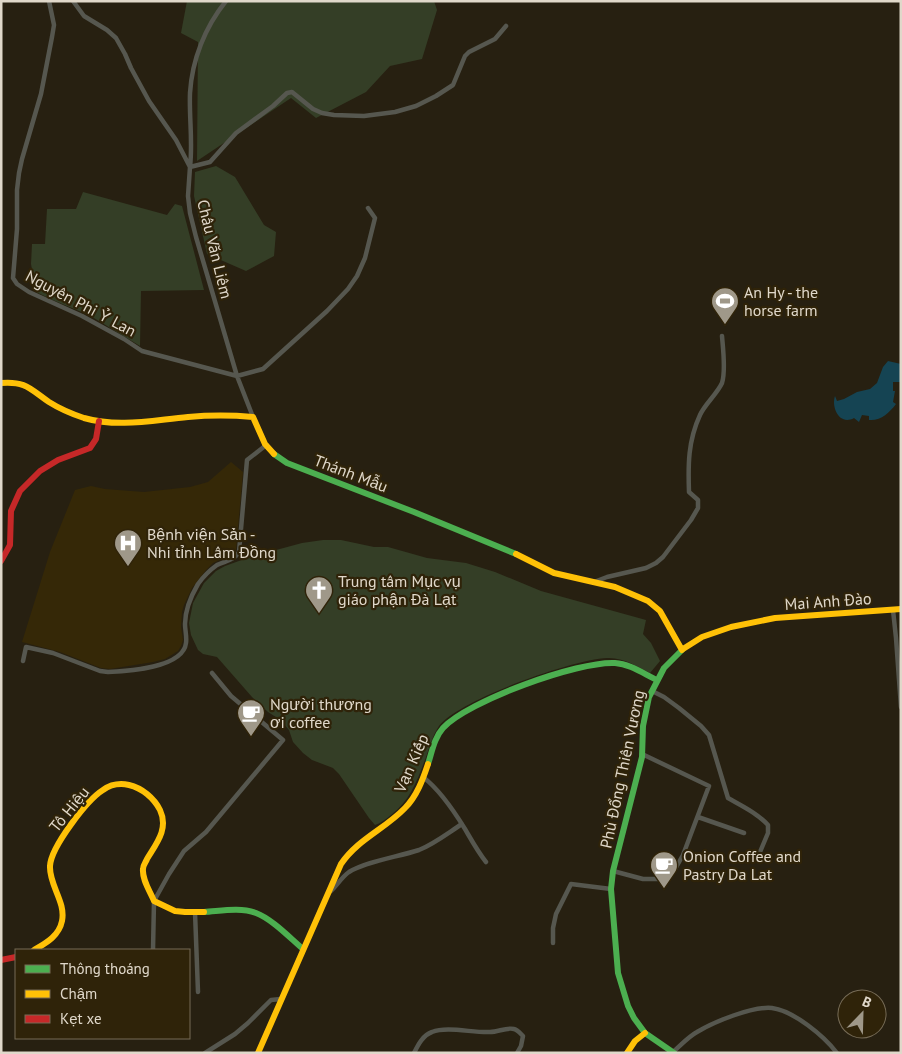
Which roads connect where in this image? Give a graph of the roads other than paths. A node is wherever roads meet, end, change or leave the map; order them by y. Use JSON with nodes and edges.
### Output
{"nodes":[{"id":1,"x":49,"y":1,"type":"edge"},
{"id":2,"x":73,"y":1,"type":"edge"},
{"id":3,"x":226,"y":1,"type":"edge"},
{"id":4,"x":506,"y":26,"type":"dead end"},
{"id":5,"x":190,"y":167,"type":"junction"},
{"id":6,"x":368,"y":208,"type":"dead end"},
{"id":7,"x":722,"y":336,"type":"dead end"},
{"id":8,"x":237,"y":376,"type":"junction"},
{"id":9,"x":1,"y":383,"type":"edge"},
{"id":10,"x":253,"y":417,"type":"junction"},
{"id":11,"x":99,"y":421,"type":"junction"},
{"id":12,"x":265,"y":446,"type":"junction"},
{"id":13,"x":1,"y":561,"type":"edge"},
{"id":14,"x":594,"y":582,"type":"junction"},
{"id":15,"x":901,"y":609,"type":"edge"},
{"id":16,"x":893,"y":610,"type":"junction"},
{"id":17,"x":758,"y":622,"type":"joint"},
{"id":18,"x":682,"y":650,"type":"junction"},
{"id":19,"x":23,"y":661,"type":"dead end"},
{"id":20,"x":212,"y":673,"type":"dead end"},
{"id":21,"x":656,"y":680,"type":"junction"},
{"id":22,"x":652,"y":691,"type":"junction"},
{"id":23,"x":901,"y":707,"type":"edge"},
{"id":24,"x":642,"y":754,"type":"junction"},
{"id":25,"x":423,"y":777,"type":"junction"},
{"id":26,"x":698,"y":817,"type":"junction"},
{"id":27,"x":462,"y":824,"type":"junction"},
{"id":28,"x":744,"y":833,"type":"dead end"},
{"id":29,"x":760,"y":852,"type":"dead end"},
{"id":30,"x":486,"y":862,"type":"dead end"},
{"id":31,"x":613,"y":871,"type":"junction"},
{"id":32,"x":611,"y":889,"type":"junction"},
{"id":33,"x":328,"y":894,"type":"junction"},
{"id":34,"x":154,"y":902,"type":"junction"},
{"id":35,"x":195,"y":912,"type":"junction"},
{"id":36,"x":553,"y":943,"type":"dead end"},
{"id":37,"x":303,"y":948,"type":"junction"},
{"id":38,"x":36,"y":949,"type":"edge"},
{"id":39,"x":154,"y":949,"type":"edge"},
{"id":40,"x":15,"y":957,"type":"edge"},
{"id":41,"x":1,"y":960,"type":"edge"},
{"id":42,"x":198,"y":992,"type":"dead end"},
{"id":43,"x":281,"y":999,"type":"junction"},
{"id":44,"x":645,"y":1033,"type":"junction"},
{"id":45,"x":674,"y":1052,"type":"edge"},
{"id":46,"x":206,"y":1053,"type":"edge"},
{"id":47,"x":258,"y":1053,"type":"edge"},
{"id":48,"x":414,"y":1053,"type":"edge"},
{"id":49,"x":517,"y":1053,"type":"edge"},
{"id":50,"x":627,"y":1053,"type":"edge"},
{"id":51,"x":837,"y":1053,"type":"edge"}],
"edges":[{"from":1,"to":8,"type":"street","name":"Nguyên Phi Ỷ Lan"},
{"from":2,"to":5,"type":"street"},
{"from":3,"to":5,"type":"street","name":"Châu Văn Liêm"},
{"from":4,"to":5,"type":"street"},
{"from":5,"to":8,"type":"street","name":"Châu Văn Liêm"},
{"from":6,"to":8,"type":"street"},
{"from":7,"to":14,"type":"street"},
{"from":8,"to":10,"type":"street","name":"Châu Văn Liêm"},
{"from":9,"to":11,"type":"main road"},
{"from":10,"to":11,"type":"main road"},
{"from":10,"to":12,"type":"main road","name":"Thánh Mẫu"},
{"from":11,"to":13,"type":"main road"},
{"from":12,"to":14,"type":"main road","name":"Thánh Mẫu"},
{"from":12,"to":19,"type":"street"},
{"from":14,"to":18,"type":"main road","name":"Thánh Mẫu"},
{"from":15,"to":16,"type":"main road","name":"Mai Anh Đào"},
{"from":16,"to":17,"type":"main road","name":"Mai Anh Đào"},
{"from":16,"to":23,"type":"street"},
{"from":17,"to":18,"type":"main road","name":"Phù Đổng Thiên Vương"},
{"from":18,"to":21,"type":"main road","name":"Phù Đổng Thiên Vương"},
{"from":20,"to":34,"type":"street"},
{"from":21,"to":22,"type":"main road","name":"Phù Đổng Thiên Vương"},
{"from":21,"to":25,"type":"main road","name":"Vạn Kiếp"},
{"from":22,"to":24,"type":"main road","name":"Phù Đổng Thiên Vương"},
{"from":22,"to":29,"type":"street"},
{"from":24,"to":26,"type":"street"},
{"from":24,"to":31,"type":"main road","name":"Phù Đổng Thiên Vương"},
{"from":25,"to":27,"type":"street"},
{"from":25,"to":33,"type":"main road","name":"Vạn Kiếp"},
{"from":26,"to":28,"type":"street"},
{"from":26,"to":31,"type":"street"},
{"from":27,"to":30,"type":"street"},
{"from":27,"to":33,"type":"street"},
{"from":31,"to":32,"type":"main road","name":"Phù Đổng Thiên Vương"},
{"from":32,"to":36,"type":"street"},
{"from":32,"to":44,"type":"main road","name":"Phù Đổng Thiên Vương"},
{"from":33,"to":37,"type":"main road","name":"Vạn Kiếp"},
{"from":34,"to":35,"type":"main road"},
{"from":34,"to":38,"type":"main road","name":"Tô Hiệu"},
{"from":34,"to":39,"type":"street"},
{"from":35,"to":37,"type":"main road"},
{"from":35,"to":42,"type":"street"},
{"from":37,"to":43,"type":"main road","name":"Vạn Kiếp"},
{"from":40,"to":41,"type":"main road"},
{"from":43,"to":46,"type":"street"},
{"from":43,"to":47,"type":"main road","name":"Vạn Kiếp"},
{"from":44,"to":45,"type":"main road","name":"Phù Đổng Thiên Vương"},
{"from":44,"to":50,"type":"main road"},
{"from":45,"to":51,"type":"street"},
{"from":48,"to":49,"type":"street"}]}
